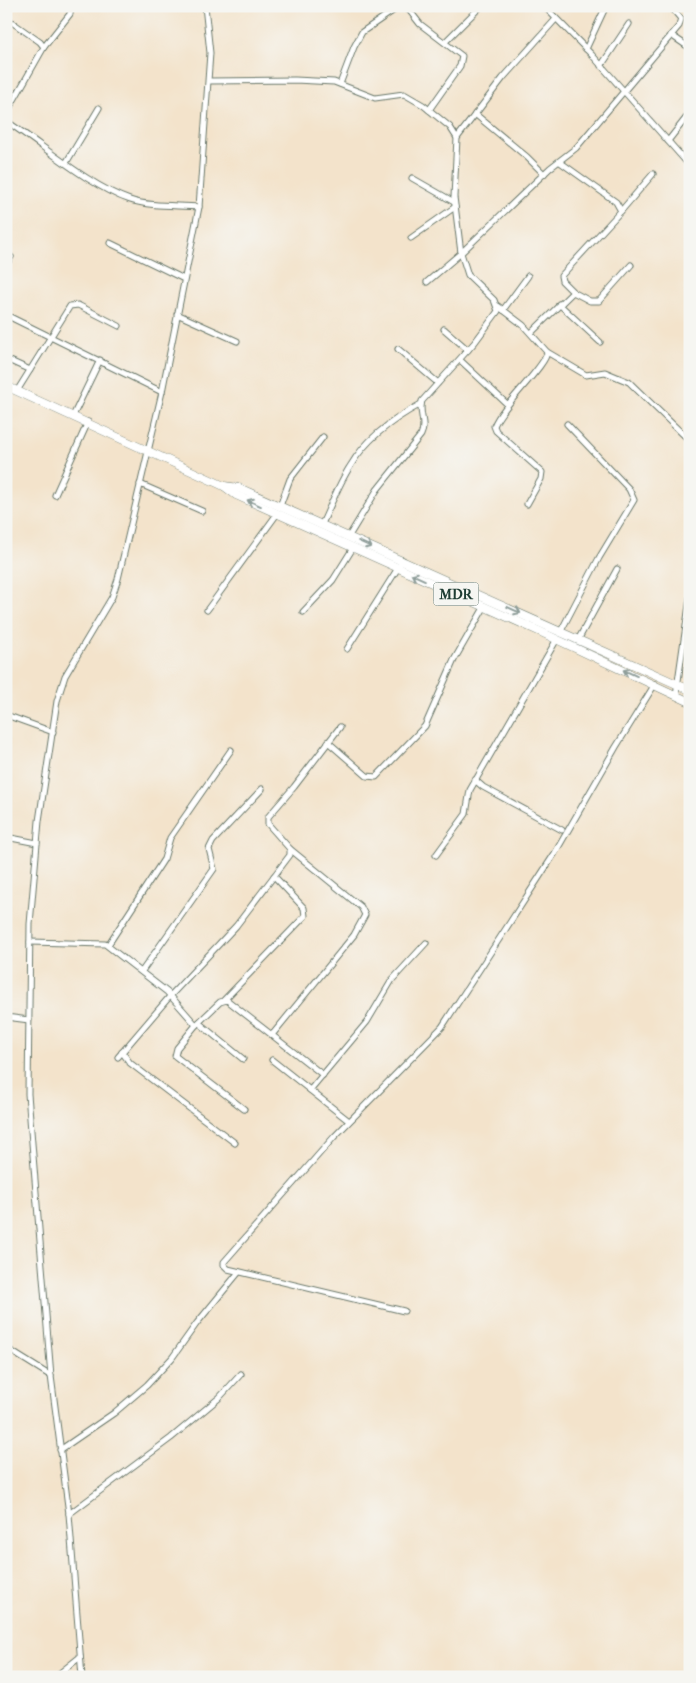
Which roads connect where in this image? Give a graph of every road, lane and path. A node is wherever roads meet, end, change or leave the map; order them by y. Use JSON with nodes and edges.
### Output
{"nodes":[{"id":1,"x":71,"y":6,"type":"edge"},
{"id":2,"x":205,"y":6,"type":"edge"},
{"id":3,"x":400,"y":6,"type":"edge"},
{"id":4,"x":406,"y":6,"type":"edge"},
{"id":5,"x":544,"y":6,"type":"edge"},
{"id":6,"x":606,"y":6,"type":"edge"},
{"id":7,"x":670,"y":6,"type":"edge"},
{"id":8,"x":480,"y":7,"type":"edge"},
{"id":9,"x":6,"y":18,"type":"edge"},
{"id":10,"x":555,"y":20,"type":"junction"},
{"id":11,"x":629,"y":24,"type":"dead end"},
{"id":12,"x":671,"y":35,"type":"junction"},
{"id":13,"x":445,"y":42,"type":"junction"},
{"id":14,"x":44,"y":47,"type":"junction"},
{"id":15,"x":690,"y":48,"type":"edge"},
{"id":16,"x":586,"y":49,"type":"junction"},
{"id":17,"x":601,"y":66,"type":"junction"},
{"id":18,"x":209,"y":81,"type":"junction"},
{"id":19,"x":340,"y":84,"type":"junction"},
{"id":20,"x":624,"y":92,"type":"junction"},
{"id":21,"x":99,"y":108,"type":"dead end"},
{"id":22,"x":429,"y":110,"type":"junction"},
{"id":23,"x":690,"y":113,"type":"edge"},
{"id":24,"x":6,"y":114,"type":"edge"},
{"id":25,"x":475,"y":114,"type":"junction"},
{"id":26,"x":6,"y":121,"type":"edge"},
{"id":27,"x":457,"y":138,"type":"junction"},
{"id":28,"x":668,"y":141,"type":"junction"},
{"id":29,"x":66,"y":162,"type":"junction"},
{"id":30,"x":560,"y":162,"type":"junction"},
{"id":31,"x":690,"y":166,"type":"edge"},
{"id":32,"x":544,"y":174,"type":"junction"},
{"id":33,"x":653,"y":174,"type":"dead end"},
{"id":34,"x":412,"y":178,"type":"dead end"},
{"id":35,"x":454,"y":204,"type":"junction"},
{"id":36,"x":199,"y":207,"type":"junction"},
{"id":37,"x":620,"y":211,"type":"junction"},
{"id":38,"x":411,"y":238,"type":"dead end"},
{"id":39,"x":110,"y":243,"type":"dead end"},
{"id":40,"x":461,"y":253,"type":"junction"},
{"id":41,"x":11,"y":258,"type":"dead end"},
{"id":42,"x":6,"y":265,"type":"edge"},
{"id":43,"x":632,"y":265,"type":"dead end"},
{"id":44,"x":528,"y":276,"type":"dead end"},
{"id":45,"x":184,"y":279,"type":"junction"},
{"id":46,"x":427,"y":282,"type":"dead end"},
{"id":47,"x":573,"y":292,"type":"junction"},
{"id":48,"x":559,"y":304,"type":"junction"},
{"id":49,"x":498,"y":306,"type":"junction"},
{"id":50,"x":504,"y":310,"type":"junction"},
{"id":51,"x":177,"y":314,"type":"junction"},
{"id":52,"x":6,"y":315,"type":"edge"},
{"id":53,"x":119,"y":326,"type":"dead end"},
{"id":54,"x":444,"y":329,"type":"dead end"},
{"id":55,"x":531,"y":333,"type":"junction"},
{"id":56,"x":50,"y":336,"type":"junction"},
{"id":57,"x":237,"y":341,"type":"dead end"},
{"id":58,"x":600,"y":342,"type":"dead end"},
{"id":59,"x":398,"y":349,"type":"dead end"},
{"id":60,"x":468,"y":350,"type":"junction"},
{"id":61,"x":548,"y":352,"type":"junction"},
{"id":62,"x":6,"y":359,"type":"edge"},
{"id":63,"x":100,"y":360,"type":"junction"},
{"id":64,"x":460,"y":360,"type":"junction"},
{"id":65,"x":30,"y":370,"type":"junction"},
{"id":66,"x":438,"y":383,"type":"junction"},
{"id":67,"x":6,"y":386,"type":"edge"},
{"id":68,"x":17,"y":391,"type":"junction"},
{"id":69,"x":162,"y":392,"type":"junction"},
{"id":70,"x":421,"y":404,"type":"junction"},
{"id":71,"x":507,"y":404,"type":"junction"},
{"id":72,"x":73,"y":416,"type":"junction"},
{"id":73,"x":88,"y":422,"type":"junction"},
{"id":74,"x":567,"y":424,"type":"dead end"},
{"id":75,"x":323,"y":437,"type":"dead end"},
{"id":76,"x":690,"y":441,"type":"edge"},
{"id":77,"x":148,"y":450,"type":"junction"},
{"id":78,"x":140,"y":484,"type":"junction"},
{"id":79,"x":224,"y":486,"type":"junction"},
{"id":80,"x":56,"y":495,"type":"dead end"},
{"id":81,"x":527,"y":504,"type":"dead end"},
{"id":82,"x":280,"y":506,"type":"junction"},
{"id":83,"x":202,"y":511,"type":"dead end"},
{"id":84,"x":277,"y":514,"type":"junction"},
{"id":85,"x":322,"y":524,"type":"junction"},
{"id":86,"x":349,"y":536,"type":"junction"},
{"id":87,"x":353,"y":548,"type":"junction"},
{"id":88,"x":403,"y":560,"type":"junction"},
{"id":89,"x":398,"y":568,"type":"junction"},
{"id":90,"x":617,"y":569,"type":"dead end"},
{"id":91,"x":690,"y":598,"type":"edge"},
{"id":92,"x":485,"y":606,"type":"junction"},
{"id":93,"x":207,"y":610,"type":"dead end"},
{"id":94,"x":303,"y":612,"type":"dead end"},
{"id":95,"x":543,"y":628,"type":"junction"},
{"id":96,"x":561,"y":631,"type":"junction"},
{"id":97,"x":557,"y":639,"type":"junction"},
{"id":98,"x":578,"y":640,"type":"junction"},
{"id":99,"x":347,"y":649,"type":"dead end"},
{"id":100,"x":655,"y":684,"type":"junction"},
{"id":101,"x":677,"y":684,"type":"junction"},
{"id":102,"x":690,"y":690,"type":"edge"},
{"id":103,"x":676,"y":695,"type":"junction"},
{"id":104,"x":690,"y":702,"type":"edge"},
{"id":105,"x":6,"y":715,"type":"edge"},
{"id":106,"x":340,"y":727,"type":"dead end"},
{"id":107,"x":53,"y":732,"type":"junction"},
{"id":108,"x":328,"y":742,"type":"junction"},
{"id":109,"x":231,"y":750,"type":"dead end"},
{"id":110,"x":475,"y":780,"type":"junction"},
{"id":111,"x":262,"y":789,"type":"dead end"},
{"id":112,"x":562,"y":830,"type":"dead end"},
{"id":113,"x":6,"y":837,"type":"edge"},
{"id":114,"x":37,"y":843,"type":"junction"},
{"id":115,"x":290,"y":848,"type":"junction"},
{"id":116,"x":436,"y":855,"type":"dead end"},
{"id":117,"x":274,"y":876,"type":"junction"},
{"id":118,"x":30,"y":942,"type":"junction"},
{"id":119,"x":426,"y":943,"type":"dead end"},
{"id":120,"x":108,"y":945,"type":"junction"},
{"id":121,"x":142,"y":971,"type":"junction"},
{"id":122,"x":171,"y":995,"type":"junction"},
{"id":123,"x":224,"y":1000,"type":"junction"},
{"id":124,"x":6,"y":1017,"type":"edge"},
{"id":125,"x":29,"y":1020,"type":"junction"},
{"id":126,"x":198,"y":1024,"type":"junction"},
{"id":127,"x":272,"y":1035,"type":"junction"},
{"id":128,"x":122,"y":1052,"type":"junction"},
{"id":129,"x":118,"y":1057,"type":"dead end"},
{"id":130,"x":243,"y":1059,"type":"dead end"},
{"id":131,"x":272,"y":1060,"type":"dead end"},
{"id":132,"x":323,"y":1075,"type":"junction"},
{"id":133,"x":310,"y":1090,"type":"junction"},
{"id":134,"x":244,"y":1109,"type":"dead end"},
{"id":135,"x":349,"y":1121,"type":"junction"},
{"id":136,"x":235,"y":1143,"type":"dead end"},
{"id":137,"x":240,"y":1272,"type":"junction"},
{"id":138,"x":404,"y":1311,"type":"dead end"},
{"id":139,"x":6,"y":1348,"type":"edge"},
{"id":140,"x":241,"y":1374,"type":"dead end"},
{"id":141,"x":52,"y":1376,"type":"junction"},
{"id":142,"x":60,"y":1450,"type":"junction"},
{"id":143,"x":69,"y":1514,"type":"junction"},
{"id":144,"x":80,"y":1657,"type":"junction"},
{"id":145,"x":55,"y":1677,"type":"edge"},
{"id":146,"x":82,"y":1677,"type":"edge"}],
"edges":[{"from":1,"to":14,"type":"street"},
{"from":2,"to":18,"type":"street"},
{"from":3,"to":19,"type":"street"},
{"from":4,"to":13,"type":"street"},
{"from":5,"to":10,"type":"street"},
{"from":6,"to":16,"type":"street"},
{"from":7,"to":12,"type":"street"},
{"from":8,"to":13,"type":"street"},
{"from":9,"to":14,"type":"street"},
{"from":10,"to":16,"type":"street"},
{"from":10,"to":25,"type":"street"},
{"from":11,"to":17,"type":"street"},
{"from":12,"to":15,"type":"street"},
{"from":12,"to":20,"type":"street"},
{"from":13,"to":22,"type":"street"},
{"from":14,"to":24,"type":"street"},
{"from":16,"to":17,"type":"street"},
{"from":17,"to":20,"type":"street"},
{"from":18,"to":19,"type":"street"},
{"from":18,"to":36,"type":"street"},
{"from":19,"to":22,"type":"street"},
{"from":20,"to":28,"type":"street"},
{"from":20,"to":30,"type":"street"},
{"from":21,"to":29,"type":"street"},
{"from":22,"to":27,"type":"street"},
{"from":23,"to":28,"type":"street"},
{"from":25,"to":27,"type":"street"},
{"from":25,"to":32,"type":"street"},
{"from":26,"to":29,"type":"street"},
{"from":27,"to":35,"type":"street"},
{"from":28,"to":31,"type":"street"},
{"from":29,"to":36,"type":"street"},
{"from":30,"to":32,"type":"street"},
{"from":30,"to":37,"type":"street"},
{"from":32,"to":40,"type":"street"},
{"from":33,"to":37,"type":"street"},
{"from":34,"to":35,"type":"street"},
{"from":35,"to":38,"type":"street"},
{"from":35,"to":40,"type":"street"},
{"from":36,"to":45,"type":"street"},
{"from":37,"to":47,"type":"street"},
{"from":39,"to":45,"type":"street"},
{"from":40,"to":46,"type":"street"},
{"from":40,"to":49,"type":"street"},
{"from":41,"to":42,"type":"street"},
{"from":43,"to":47,"type":"street"},
{"from":44,"to":50,"type":"street"},
{"from":45,"to":51,"type":"street"},
{"from":47,"to":48,"type":"street"},
{"from":48,"to":55,"type":"street"},
{"from":48,"to":58,"type":"street"},
{"from":49,"to":50,"type":"street"},
{"from":49,"to":60,"type":"street"},
{"from":50,"to":55,"type":"street"},
{"from":51,"to":57,"type":"street"},
{"from":51,"to":69,"type":"street"},
{"from":52,"to":56,"type":"street"},
{"from":53,"to":56,"type":"street"},
{"from":54,"to":60,"type":"street"},
{"from":55,"to":61,"type":"street"},
{"from":56,"to":63,"type":"street"},
{"from":56,"to":65,"type":"street"},
{"from":59,"to":66,"type":"street"},
{"from":60,"to":64,"type":"street"},
{"from":61,"to":71,"type":"street"},
{"from":61,"to":76,"type":"street"},
{"from":62,"to":65,"type":"street"},
{"from":63,"to":69,"type":"street"},
{"from":63,"to":72,"type":"street"},
{"from":64,"to":66,"type":"street"},
{"from":64,"to":71,"type":"street"},
{"from":65,"to":68,"type":"street"},
{"from":66,"to":70,"type":"street"},
{"from":67,"to":68,"type":"main road","number":"MDR"},
{"from":68,"to":72,"type":"main road","number":"MDR"},
{"from":69,"to":77,"type":"street"},
{"from":70,"to":85,"type":"street"},
{"from":70,"to":86,"type":"street"},
{"from":71,"to":81,"type":"street"},
{"from":72,"to":73,"type":"main road","number":"MDR"},
{"from":73,"to":77,"type":"main road","number":"MDR"},
{"from":73,"to":80,"type":"street"},
{"from":74,"to":96,"type":"street"},
{"from":75,"to":82,"type":"street"},
{"from":77,"to":78,"type":"street"},
{"from":77,"to":79,"type":"main road","number":"MDR"},
{"from":78,"to":83,"type":"street"},
{"from":78,"to":107,"type":"street"},
{"from":79,"to":82,"type":"main road","number":"MDR"},
{"from":84,"to":79,"type":"main road","number":"MDR","one_way":true},
{"from":82,"to":85,"type":"main road","number":"MDR"},
{"from":84,"to":87,"type":"main road","number":"MDR"},
{"from":84,"to":93,"type":"street"},
{"from":85,"to":86,"type":"main road","number":"MDR"},
{"from":86,"to":88,"type":"main road","number":"MDR","one_way":true},
{"from":87,"to":89,"type":"main road","number":"MDR"},
{"from":87,"to":94,"type":"street"},
{"from":88,"to":89,"type":"street"},
{"from":88,"to":95,"type":"main road","number":"MDR","one_way":true},
{"from":92,"to":89,"type":"main road","number":"MDR","one_way":true},
{"from":89,"to":99,"type":"street"},
{"from":90,"to":98,"type":"street"},
{"from":91,"to":101,"type":"street"},
{"from":92,"to":95,"type":"main road","number":"MDR"},
{"from":92,"to":108,"type":"street"},
{"from":95,"to":96,"type":"main road","number":"MDR"},
{"from":95,"to":97,"type":"main road","number":"MDR"},
{"from":96,"to":98,"type":"main road","number":"MDR"},
{"from":100,"to":97,"type":"main road","number":"MDR","one_way":true},
{"from":97,"to":110,"type":"street"},
{"from":98,"to":101,"type":"main road","number":"MDR"},
{"from":100,"to":103,"type":"main road","number":"MDR"},
{"from":100,"to":135,"type":"street"},
{"from":101,"to":102,"type":"main road","number":"MDR"},
{"from":101,"to":103,"type":"street"},
{"from":103,"to":104,"type":"main road","number":"MDR"},
{"from":105,"to":107,"type":"street"},
{"from":106,"to":108,"type":"street"},
{"from":107,"to":114,"type":"street"},
{"from":108,"to":115,"type":"street"},
{"from":109,"to":120,"type":"street"},
{"from":110,"to":112,"type":"street"},
{"from":110,"to":116,"type":"street"},
{"from":111,"to":121,"type":"street"},
{"from":113,"to":114,"type":"street"},
{"from":114,"to":118,"type":"street"},
{"from":115,"to":117,"type":"street"},
{"from":115,"to":127,"type":"street"},
{"from":117,"to":122,"type":"street"},
{"from":117,"to":123,"type":"street"},
{"from":118,"to":120,"type":"street"},
{"from":118,"to":125,"type":"street"},
{"from":119,"to":132,"type":"street"},
{"from":120,"to":121,"type":"street"},
{"from":121,"to":122,"type":"street"},
{"from":122,"to":126,"type":"street"},
{"from":122,"to":128,"type":"street"},
{"from":123,"to":126,"type":"street"},
{"from":123,"to":127,"type":"street"},
{"from":124,"to":125,"type":"street"},
{"from":125,"to":141,"type":"street"},
{"from":126,"to":130,"type":"street"},
{"from":126,"to":134,"type":"street"},
{"from":127,"to":132,"type":"street"},
{"from":128,"to":129,"type":"street"},
{"from":128,"to":136,"type":"street"},
{"from":131,"to":133,"type":"street"},
{"from":132,"to":133,"type":"street"},
{"from":133,"to":135,"type":"street"},
{"from":135,"to":137,"type":"street"},
{"from":137,"to":138,"type":"street"},
{"from":137,"to":142,"type":"street"},
{"from":139,"to":141,"type":"street"},
{"from":140,"to":143,"type":"street"},
{"from":141,"to":142,"type":"street"},
{"from":142,"to":143,"type":"street"},
{"from":143,"to":144,"type":"street"},
{"from":144,"to":145,"type":"street"},
{"from":144,"to":146,"type":"street"}]}
